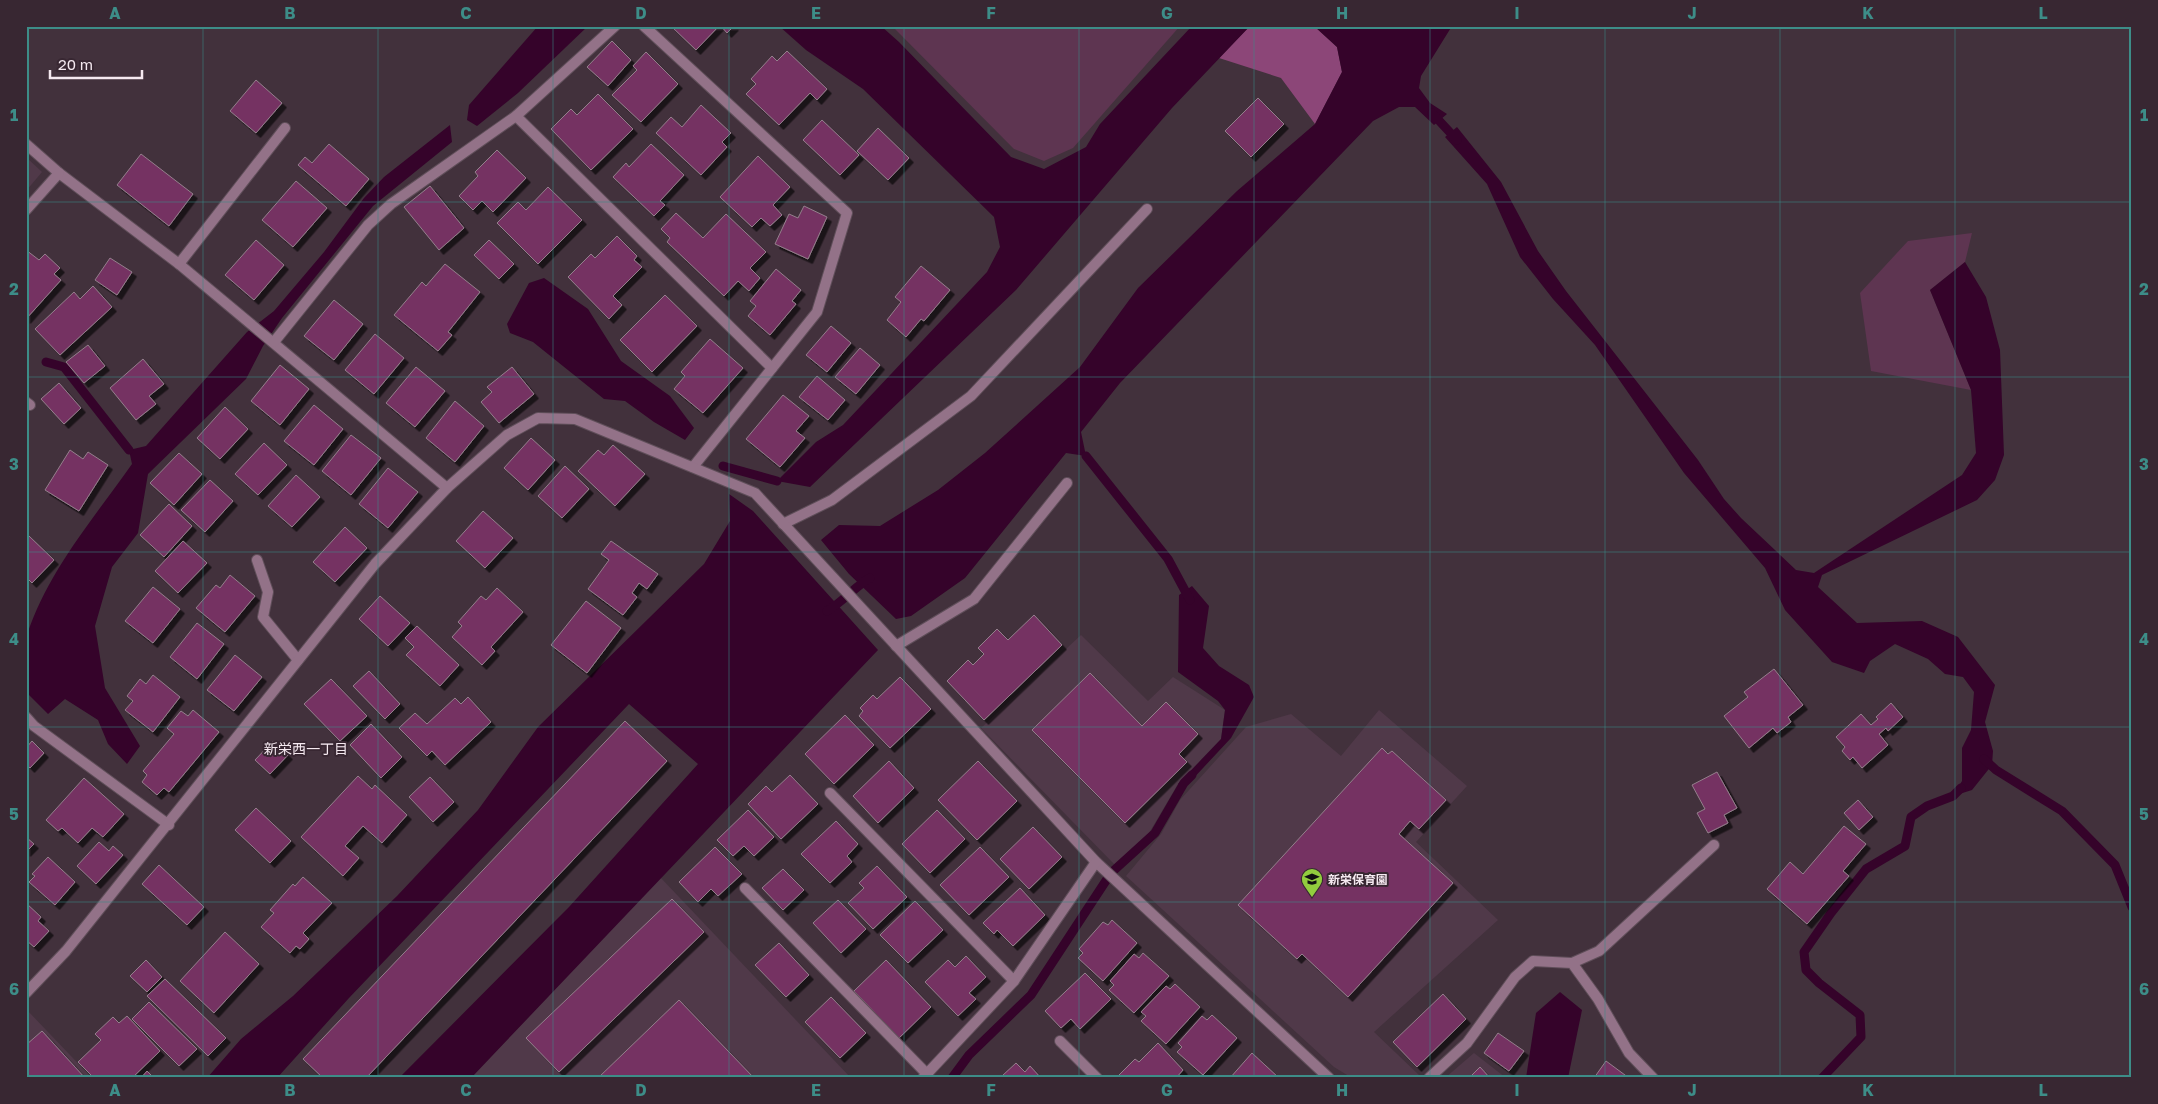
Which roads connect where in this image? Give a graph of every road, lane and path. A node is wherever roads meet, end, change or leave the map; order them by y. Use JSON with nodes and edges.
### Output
{"nodes":[{"id":1,"x":614,"y":26,"type":"edge"},
{"id":2,"x":644,"y":26,"type":"edge"},
{"id":3,"x":516,"y":116,"type":"junction"},
{"id":4,"x":285,"y":128,"type":"dead end"},
{"id":5,"x":26,"y":144,"type":"edge"},
{"id":6,"x":59,"y":173,"type":"junction"},
{"id":7,"x":1147,"y":209,"type":"dead end"},
{"id":8,"x":26,"y":210,"type":"edge"},
{"id":9,"x":179,"y":264,"type":"junction"},
{"id":10,"x":274,"y":342,"type":"junction"},
{"id":11,"x":772,"y":368,"type":"junction"},
{"id":12,"x":693,"y":467,"type":"junction"},
{"id":13,"x":1067,"y":483,"type":"dead end"},
{"id":14,"x":446,"y":488,"type":"junction"},
{"id":15,"x":783,"y":524,"type":"junction"},
{"id":16,"x":257,"y":560,"type":"dead end"},
{"id":17,"x":896,"y":646,"type":"junction"},
{"id":18,"x":298,"y":660,"type":"junction"},
{"id":19,"x":26,"y":717,"type":"edge"},
{"id":20,"x":830,"y":793,"type":"dead end"},
{"id":21,"x":169,"y":825,"type":"junction"},
{"id":22,"x":1714,"y":845,"type":"dead end"},
{"id":23,"x":1096,"y":862,"type":"junction"},
{"id":24,"x":745,"y":888,"type":"dead end"},
{"id":25,"x":1572,"y":963,"type":"junction"},
{"id":26,"x":1014,"y":981,"type":"junction"},
{"id":27,"x":26,"y":993,"type":"edge"},
{"id":28,"x":1060,"y":1041,"type":"dead end"},
{"id":29,"x":924,"y":1075,"type":"edge"},
{"id":30,"x":1097,"y":1078,"type":"edge"},
{"id":31,"x":1329,"y":1078,"type":"edge"},
{"id":32,"x":1429,"y":1078,"type":"edge"},
{"id":33,"x":1653,"y":1078,"type":"edge"}],
"edges":[{"from":1,"to":3,"type":"street"},
{"from":2,"to":11,"type":"street"},
{"from":3,"to":10,"type":"street"},
{"from":3,"to":11,"type":"street"},
{"from":4,"to":9,"type":"street"},
{"from":5,"to":6,"type":"street"},
{"from":6,"to":8,"type":"street"},
{"from":6,"to":9,"type":"street"},
{"from":7,"to":15,"type":"street"},
{"from":9,"to":10,"type":"street"},
{"from":10,"to":14,"type":"street"},
{"from":11,"to":12,"type":"street"},
{"from":12,"to":14,"type":"street"},
{"from":12,"to":15,"type":"street"},
{"from":13,"to":17,"type":"street"},
{"from":14,"to":18,"type":"street"},
{"from":15,"to":17,"type":"street"},
{"from":16,"to":18,"type":"street"},
{"from":17,"to":23,"type":"street"},
{"from":18,"to":21,"type":"street"},
{"from":19,"to":21,"type":"street"},
{"from":20,"to":26,"type":"street"},
{"from":21,"to":27,"type":"street"},
{"from":22,"to":25,"type":"street"},
{"from":23,"to":26,"type":"street"},
{"from":23,"to":31,"type":"street"},
{"from":24,"to":29,"type":"street"},
{"from":25,"to":32,"type":"street"},
{"from":25,"to":33,"type":"street"},
{"from":26,"to":29,"type":"street"},
{"from":28,"to":30,"type":"street"}]}
